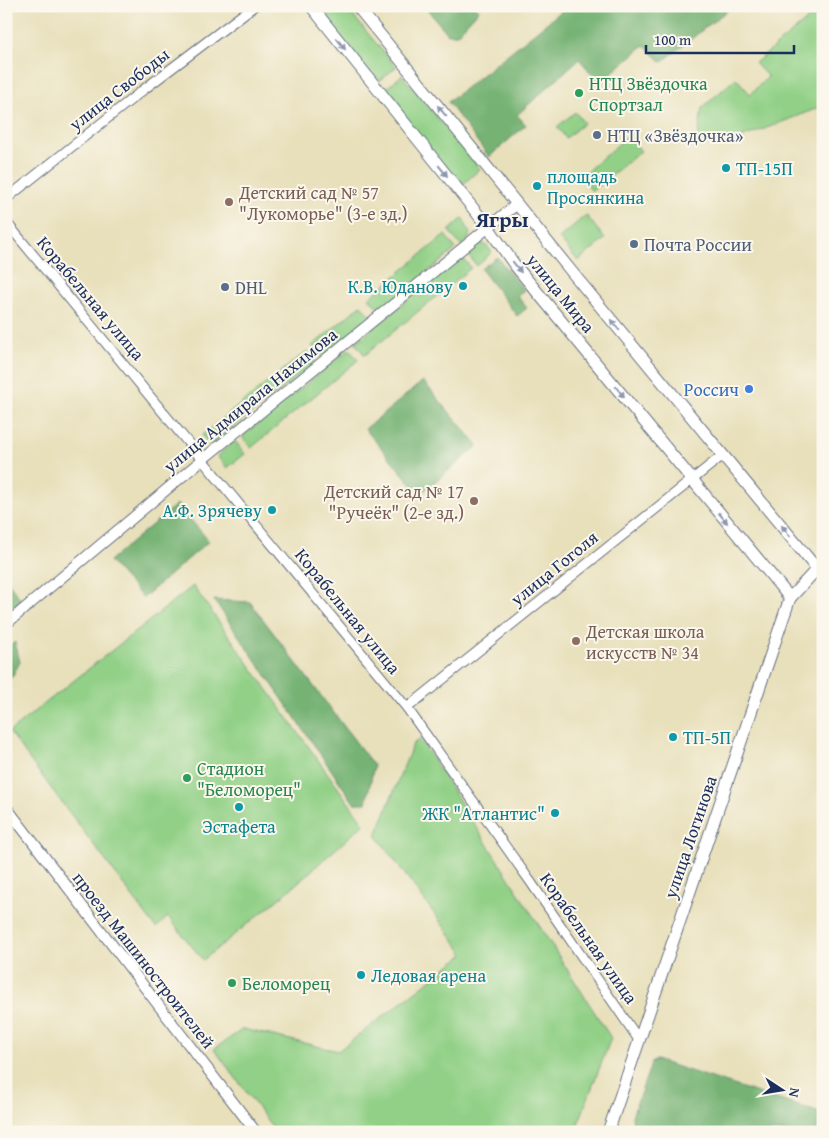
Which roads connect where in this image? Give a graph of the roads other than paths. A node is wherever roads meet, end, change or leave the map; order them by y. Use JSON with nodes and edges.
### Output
{"nodes":[{"id":1,"x":254,"y":6,"type":"edge"},
{"id":2,"x":311,"y":6,"type":"edge"},
{"id":3,"x":357,"y":6,"type":"edge"},
{"id":4,"x":6,"y":199,"type":"edge"},
{"id":5,"x":517,"y":204,"type":"junction"},
{"id":6,"x":6,"y":222,"type":"edge"},
{"id":7,"x":488,"y":227,"type":"junction"},
{"id":8,"x":723,"y":455,"type":"junction"},
{"id":9,"x":203,"y":459,"type":"junction"},
{"id":10,"x":691,"y":479,"type":"junction"},
{"id":11,"x":821,"y":567,"type":"edge"},
{"id":12,"x":790,"y":598,"type":"junction"},
{"id":13,"x":6,"y":624,"type":"edge"},
{"id":14,"x":407,"y":708,"type":"junction"},
{"id":15,"x":6,"y":807,"type":"edge"},
{"id":16,"x":639,"y":1040,"type":"junction"},
{"id":17,"x":256,"y":1132,"type":"edge"},
{"id":18,"x":608,"y":1132,"type":"edge"}],
"edges":[{"from":1,"to":4,"type":"street","name":"улица Свободы"},
{"from":2,"to":7,"type":"main road","name":"улица Мира","one_way":true},
{"from":5,"to":3,"type":"main road","name":"улица Мира","one_way":true},
{"from":5,"to":7,"type":"street","name":"улица Адмирала Нахимова"},
{"from":8,"to":5,"type":"main road","name":"улица Мира","one_way":true},
{"from":6,"to":9,"type":"street","name":"Корабельная улица"},
{"from":7,"to":9,"type":"street","name":"улица Адмирала Нахимова"},
{"from":7,"to":10,"type":"main road","name":"улица Мира","one_way":true},
{"from":8,"to":10,"type":"street","name":"улица Гоголя"},
{"from":11,"to":8,"type":"main road","name":"улица Мира","one_way":true},
{"from":9,"to":13,"type":"street","name":"улица Адмирала Нахимова"},
{"from":9,"to":14,"type":"street","name":"Корабельная улица"},
{"from":10,"to":12,"type":"main road","name":"улица Мира","one_way":true},
{"from":10,"to":14,"type":"street","name":"улица Гоголя"},
{"from":11,"to":12,"type":"main road","name":"улица Логинова"},
{"from":12,"to":16,"type":"main road","name":"улица Логинова"},
{"from":14,"to":16,"type":"street","name":"Корабельная улица"},
{"from":15,"to":17,"type":"street","name":"проезд Машиностроителей"},
{"from":16,"to":18,"type":"main road","name":"улица Логинова"}]}
